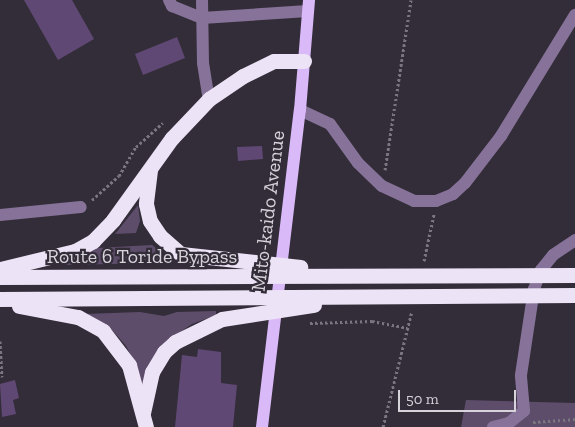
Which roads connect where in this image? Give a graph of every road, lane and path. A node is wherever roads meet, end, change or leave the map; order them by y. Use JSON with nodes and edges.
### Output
{"nodes":[{"id":1,"x":169,"y":0,"type":"edge"},
{"id":2,"x":202,"y":0,"type":"edge"},
{"id":3,"x":411,"y":0,"type":"edge"},
{"id":4,"x":308,"y":6,"type":"edge"},
{"id":5,"x":575,"y":14,"type":"edge"},
{"id":6,"x":202,"y":18,"type":"junction"},
{"id":7,"x":304,"y":61,"type":"junction"},
{"id":8,"x":209,"y":99,"type":"junction"},
{"id":9,"x":300,"y":110,"type":"junction"},
{"id":10,"x":169,"y":120,"type":"dead end"},
{"id":11,"x":151,"y":167,"type":"junction"},
{"id":12,"x":382,"y":186,"type":"junction"},
{"id":13,"x":436,"y":201,"type":"junction"},
{"id":14,"x":81,"y":207,"type":"joint"},
{"id":15,"x":0,"y":215,"type":"edge"},
{"id":16,"x":575,"y":240,"type":"edge"},
{"id":17,"x":427,"y":249,"type":"dead end"},
{"id":18,"x":0,"y":269,"type":"edge"},
{"id":19,"x":373,"y":275,"type":"junction"},
{"id":20,"x":575,"y":275,"type":"edge"},
{"id":21,"x":0,"y":277,"type":"edge"},
{"id":22,"x":575,"y":295,"type":"edge"},
{"id":23,"x":364,"y":298,"type":"junction"},
{"id":24,"x":0,"y":299,"type":"edge"},
{"id":25,"x":0,"y":303,"type":"edge"},
{"id":26,"x":310,"y":323,"type":"dead end"},
{"id":27,"x":407,"y":328,"type":"dead end"},
{"id":28,"x":405,"y":338,"type":"dead end"},
{"id":29,"x":0,"y":341,"type":"edge"},
{"id":30,"x":2,"y":377,"type":"dead end"},
{"id":31,"x":575,"y":419,"type":"edge"},
{"id":32,"x":144,"y":420,"type":"edge"},
{"id":33,"x":509,"y":423,"type":"junction"},
{"id":34,"x":262,"y":427,"type":"edge"},
{"id":35,"x":384,"y":427,"type":"edge"},
{"id":36,"x":493,"y":427,"type":"edge"}],
"edges":[{"from":1,"to":6,"type":"street"},
{"from":2,"to":6,"type":"street"},
{"from":3,"to":12,"type":"path"},
{"from":4,"to":6,"type":"street"},
{"from":4,"to":7,"type":"main road","name":"Mito-kaido Avenue"},
{"from":5,"to":13,"type":"street"},
{"from":6,"to":8,"type":"street"},
{"from":7,"to":8,"type":"highway"},
{"from":7,"to":9,"type":"main road","name":"Mito-kaido Avenue"},
{"from":8,"to":11,"type":"highway"},
{"from":9,"to":12,"type":"street"},
{"from":9,"to":34,"type":"main road","name":"Mito-kaido Avenue"},
{"from":10,"to":14,"type":"path"},
{"from":11,"to":18,"type":"highway"},
{"from":11,"to":19,"type":"highway"},
{"from":12,"to":13,"type":"street"},
{"from":13,"to":17,"type":"path"},
{"from":14,"to":15,"type":"street"},
{"from":16,"to":33,"type":"street"},
{"from":19,"to":20,"type":"highway"},
{"from":19,"to":21,"type":"highway","name":"Route 6 Toride Bypass"},
{"from":22,"to":23,"type":"highway"},
{"from":23,"to":24,"type":"highway"},
{"from":23,"to":32,"type":"highway"},
{"from":25,"to":32,"type":"highway"},
{"from":26,"to":27,"type":"path"},
{"from":28,"to":35,"type":"path"},
{"from":29,"to":30,"type":"path"},
{"from":31,"to":33,"type":"path"},
{"from":33,"to":36,"type":"street"}]}
